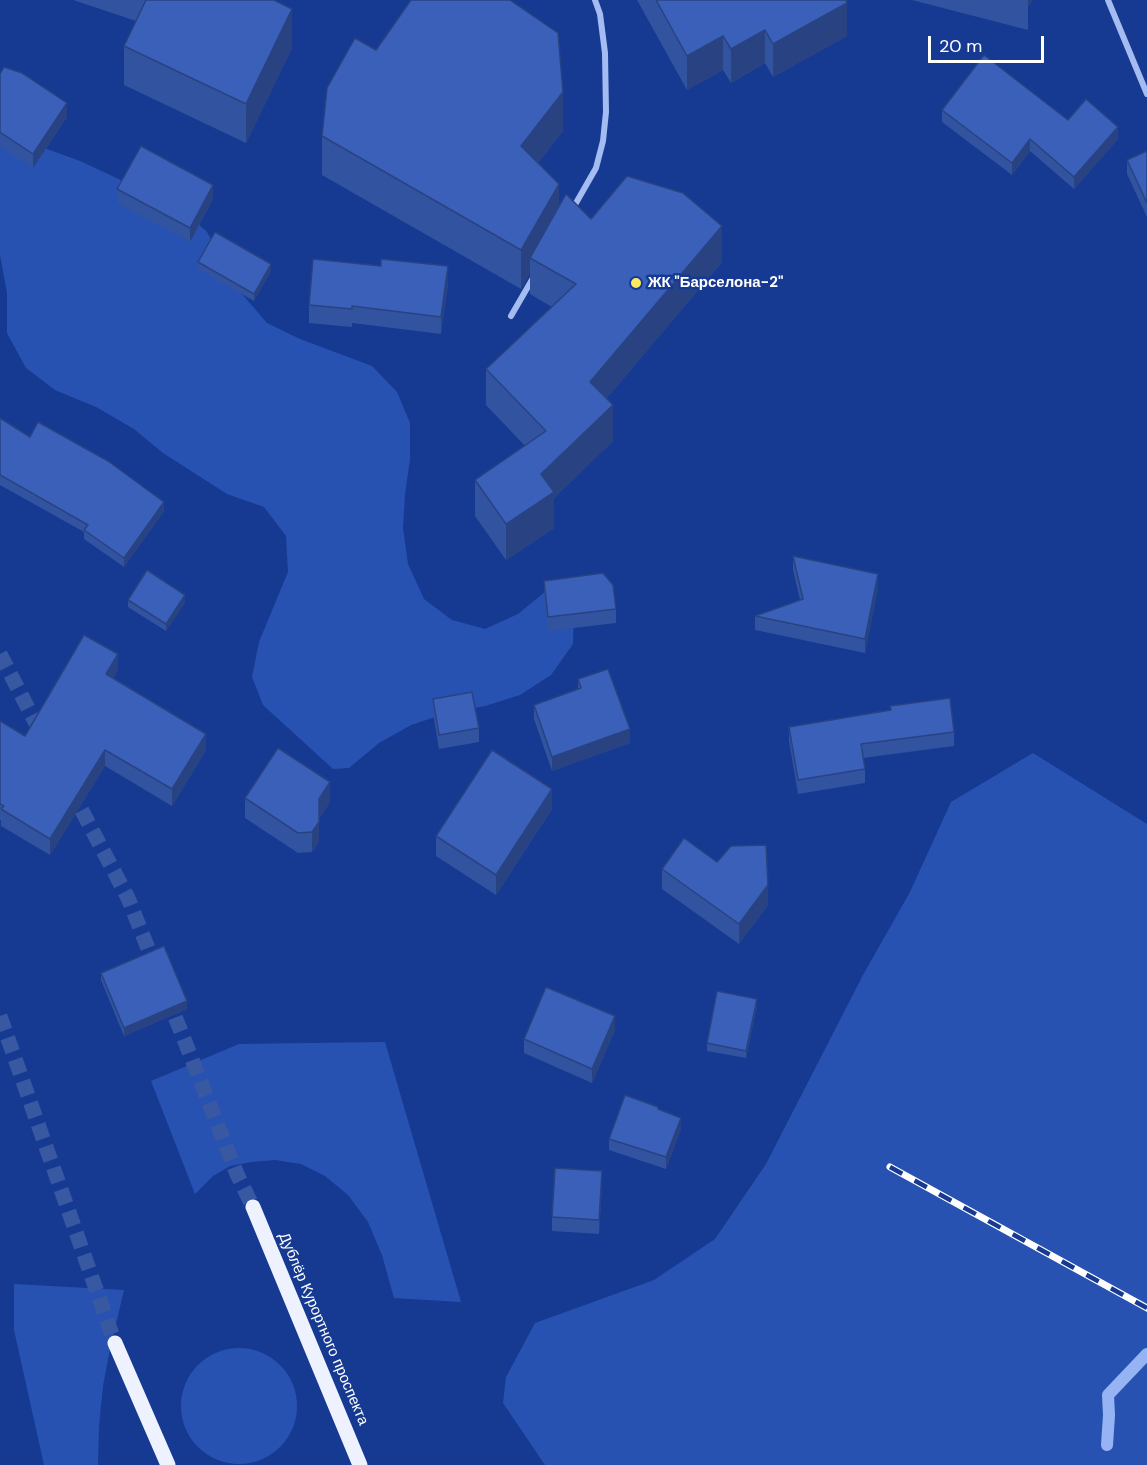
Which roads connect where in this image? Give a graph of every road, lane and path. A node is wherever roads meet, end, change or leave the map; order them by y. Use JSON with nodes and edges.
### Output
{"nodes":[{"id":1,"x":595,"y":0,"type":"edge"},
{"id":2,"x":1108,"y":0,"type":"edge"},
{"id":3,"x":1147,"y":94,"type":"edge"},
{"id":4,"x":568,"y":217,"type":"edge"},
{"id":5,"x":539,"y":267,"type":"edge"},
{"id":6,"x":511,"y":316,"type":"dead end"},
{"id":7,"x":253,"y":1207,"type":"tunnel mouth"},
{"id":8,"x":115,"y":1343,"type":"tunnel mouth"},
{"id":9,"x":168,"y":1465,"type":"edge"},
{"id":10,"x":360,"y":1465,"type":"edge"}],
"edges":[{"from":1,"to":4,"type":"street"},
{"from":2,"to":3,"type":"street"},
{"from":5,"to":6,"type":"street"},
{"from":7,"to":10,"type":"main road","name":"Дублёр Курортного проспекта"},
{"from":8,"to":9,"type":"main road"}]}
